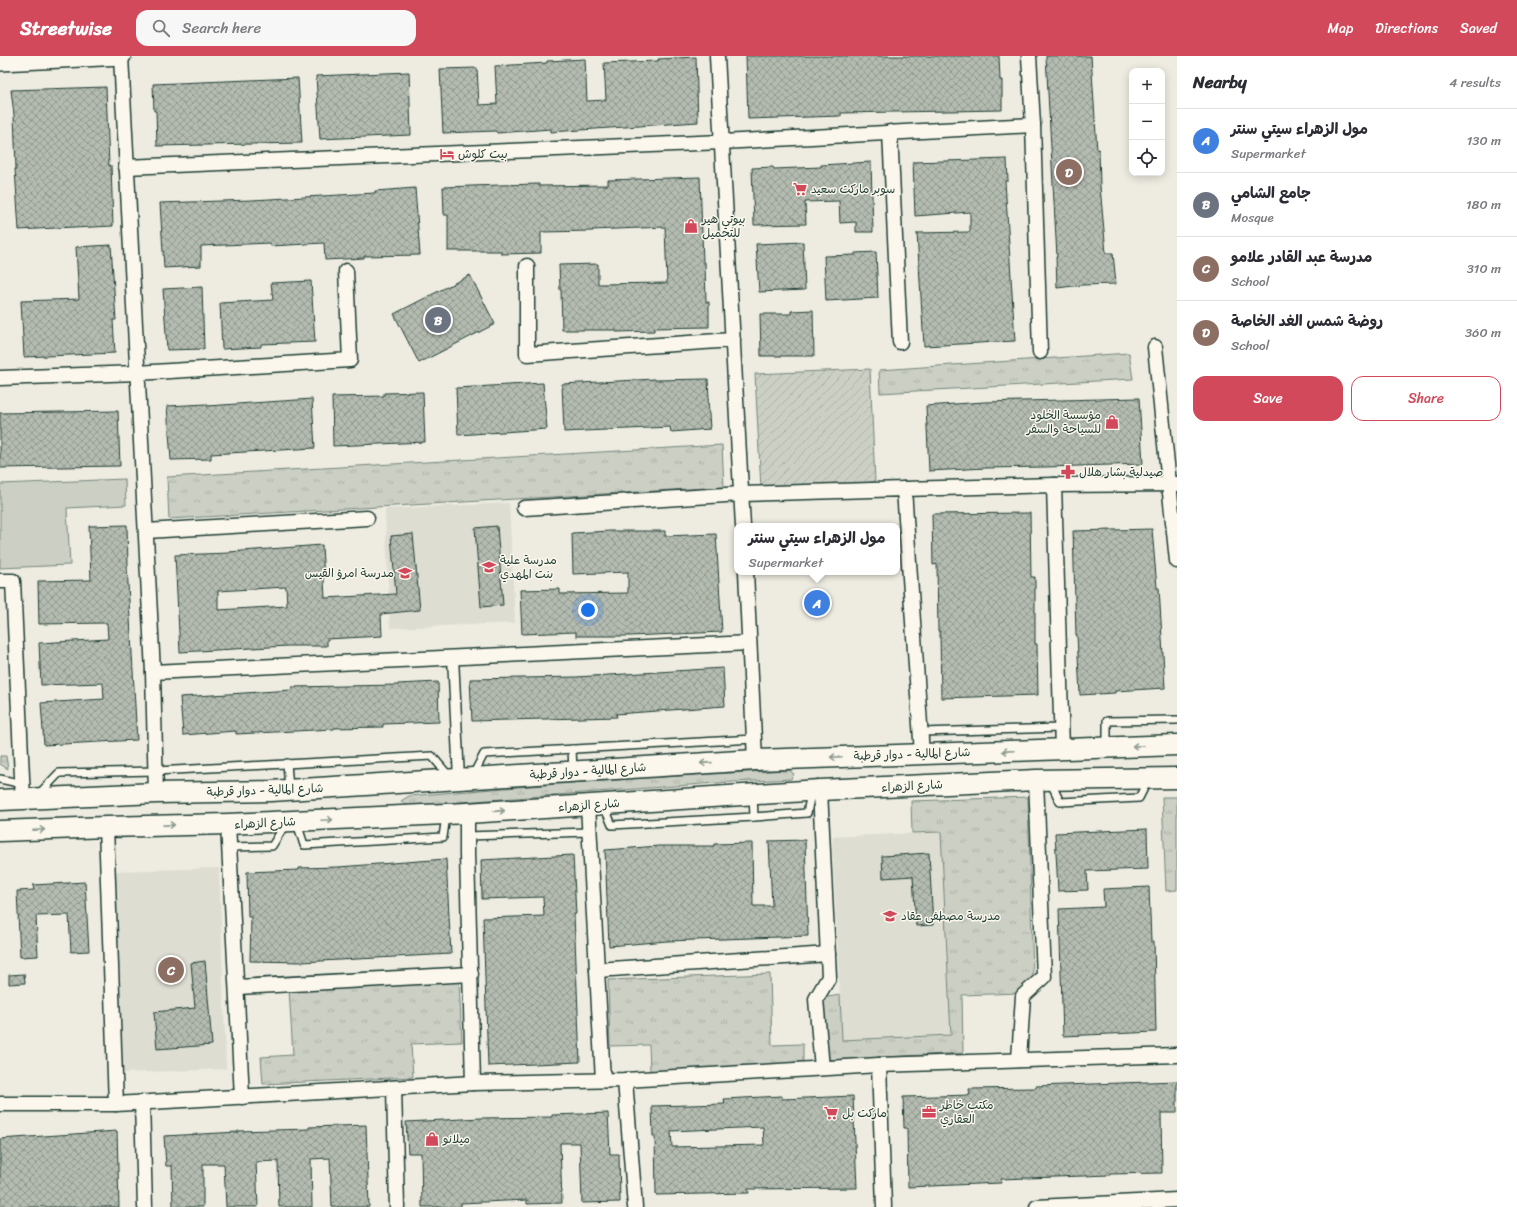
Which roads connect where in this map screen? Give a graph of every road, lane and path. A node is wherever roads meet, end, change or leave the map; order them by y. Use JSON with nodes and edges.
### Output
{"nodes":[{"id":1,"x":121,"y":56,"type":"edge"},
{"id":2,"x":717,"y":56,"type":"edge"},
{"id":3,"x":1029,"y":56,"type":"edge"},
{"id":4,"x":0,"y":62,"type":"edge"},
{"id":5,"x":1033,"y":125,"type":"junction"},
{"id":6,"x":890,"y":132,"type":"junction"},
{"id":7,"x":722,"y":142,"type":"junction"},
{"id":8,"x":126,"y":167,"type":"junction"},
{"id":9,"x":527,"y":266,"type":"dead end"},
{"id":10,"x":346,"y":271,"type":"dead end"},
{"id":11,"x":733,"y":340,"type":"junction"},
{"id":12,"x":900,"y":342,"type":"dead end"},
{"id":13,"x":1155,"y":348,"type":"dead end"},
{"id":14,"x":1040,"y":352,"type":"dead end"},
{"id":15,"x":137,"y":373,"type":"junction"},
{"id":16,"x":0,"y":378,"type":"edge"},
{"id":17,"x":1054,"y":485,"type":"junction"},
{"id":18,"x":1173,"y":485,"type":"edge"},
{"id":19,"x":904,"y":489,"type":"junction"},
{"id":20,"x":741,"y":494,"type":"junction"},
{"id":21,"x":524,"y":508,"type":"dead end"},
{"id":22,"x":367,"y":518,"type":"dead end"},
{"id":23,"x":743,"y":523,"type":"edge"},
{"id":24,"x":146,"y":531,"type":"junction"},
{"id":25,"x":1177,"y":561,"type":"edge"},
{"id":26,"x":746,"y":575,"type":"edge"},
{"id":27,"x":0,"y":581,"type":"edge"},
{"id":28,"x":749,"y":643,"type":"junction"},
{"id":29,"x":453,"y":658,"type":"junction"},
{"id":30,"x":153,"y":672,"type":"junction"},
{"id":31,"x":1177,"y":720,"type":"edge"},
{"id":32,"x":1062,"y":728,"type":"junction"},
{"id":33,"x":921,"y":732,"type":"junction"},
{"id":34,"x":754,"y":739,"type":"junction"},
{"id":35,"x":1177,"y":745,"type":"edge"},
{"id":36,"x":1107,"y":748,"type":"junction"},
{"id":37,"x":572,"y":749,"type":"junction"},
{"id":38,"x":1062,"y":749,"type":"junction"},
{"id":39,"x":922,"y":754,"type":"junction"},
{"id":40,"x":802,"y":758,"type":"junction"},
{"id":41,"x":755,"y":760,"type":"junction"},
{"id":42,"x":287,"y":764,"type":"junction"},
{"id":43,"x":156,"y":771,"type":"junction"},
{"id":44,"x":573,"y":772,"type":"junction"},
{"id":45,"x":0,"y":778,"type":"edge"},
{"id":46,"x":1177,"y":778,"type":"edge"},
{"id":47,"x":460,"y":779,"type":"junction"},
{"id":48,"x":1043,"y":780,"type":"junction"},
{"id":49,"x":380,"y":784,"type":"junction"},
{"id":50,"x":289,"y":790,"type":"junction"},
{"id":51,"x":812,"y":791,"type":"junction"},
{"id":52,"x":156,"y":793,"type":"junction"},
{"id":53,"x":27,"y":794,"type":"junction"},
{"id":54,"x":753,"y":794,"type":"junction"},
{"id":55,"x":0,"y":800,"type":"edge"},
{"id":56,"x":595,"y":805,"type":"junction"},
{"id":57,"x":467,"y":813,"type":"junction"},
{"id":58,"x":446,"y":814,"type":"junction"},
{"id":59,"x":381,"y":817,"type":"junction"},
{"id":60,"x":754,"y":817,"type":"junction"},
{"id":61,"x":292,"y":821,"type":"junction"},
{"id":62,"x":228,"y":824,"type":"junction"},
{"id":63,"x":106,"y":827,"type":"junction"},
{"id":64,"x":0,"y":832,"type":"edge"},
{"id":65,"x":589,"y":832,"type":"junction"},
{"id":66,"x":467,"y":836,"type":"junction"},
{"id":67,"x":230,"y":847,"type":"junction"},
{"id":68,"x":828,"y":954,"type":"junction"},
{"id":69,"x":597,"y":970,"type":"junction"},
{"id":70,"x":470,"y":974,"type":"junction"},
{"id":71,"x":238,"y":987,"type":"junction"},
{"id":72,"x":1177,"y":1055,"type":"edge"},
{"id":73,"x":1020,"y":1060,"type":"junction"},
{"id":74,"x":879,"y":1065,"type":"junction"},
{"id":75,"x":822,"y":1068,"type":"junction"},
{"id":76,"x":603,"y":1080,"type":"junction"},
{"id":77,"x":625,"y":1080,"type":"junction"},
{"id":78,"x":473,"y":1083,"type":"junction"},
{"id":79,"x":394,"y":1088,"type":"junction"},
{"id":80,"x":242,"y":1097,"type":"junction"},
{"id":81,"x":142,"y":1102,"type":"junction"},
{"id":82,"x":0,"y":1104,"type":"edge"},
{"id":83,"x":116,"y":1104,"type":"junction"},
{"id":84,"x":1177,"y":1200,"type":"edge"},
{"id":85,"x":145,"y":1207,"type":"edge"},
{"id":86,"x":397,"y":1207,"type":"edge"},
{"id":87,"x":635,"y":1207,"type":"edge"},
{"id":88,"x":884,"y":1207,"type":"edge"},
{"id":89,"x":1037,"y":1207,"type":"edge"}],
"edges":[{"from":1,"to":4,"type":"street"},
{"from":1,"to":8,"type":"street"},
{"from":2,"to":7,"type":"street"},
{"from":3,"to":5,"type":"street"},
{"from":5,"to":6,"type":"street"},
{"from":5,"to":14,"type":"street"},
{"from":6,"to":7,"type":"street"},
{"from":6,"to":12,"type":"street"},
{"from":7,"to":8,"type":"street"},
{"from":7,"to":11,"type":"street"},
{"from":8,"to":15,"type":"street"},
{"from":9,"to":11,"type":"street"},
{"from":10,"to":15,"type":"street"},
{"from":11,"to":20,"type":"street"},
{"from":13,"to":18,"type":"street"},
{"from":15,"to":16,"type":"street"},
{"from":15,"to":24,"type":"street"},
{"from":17,"to":18,"type":"street"},
{"from":17,"to":19,"type":"street"},
{"from":17,"to":32,"type":"street"},
{"from":18,"to":25,"type":"street"},
{"from":19,"to":20,"type":"street"},
{"from":19,"to":33,"type":"street"},
{"from":20,"to":21,"type":"street"},
{"from":20,"to":23,"type":"street"},
{"from":22,"to":24,"type":"street"},
{"from":24,"to":30,"type":"street"},
{"from":26,"to":28,"type":"street"},
{"from":27,"to":53,"type":"street"},
{"from":28,"to":29,"type":"street"},
{"from":28,"to":34,"type":"street"},
{"from":29,"to":30,"type":"street"},
{"from":29,"to":47,"type":"street"},
{"from":30,"to":43,"type":"street"},
{"from":31,"to":36,"type":"lane"},
{"from":32,"to":33,"type":"lane"},
{"from":32,"to":38,"type":"street"},
{"from":33,"to":39,"type":"street"},
{"from":34,"to":37,"type":"lane"},
{"from":34,"to":41,"type":"street"},
{"from":35,"to":36,"type":"main road","name":"شارع المالية - دوار قرطبة","one_way":true},
{"from":36,"to":38,"type":"main road","name":"شارع المالية - دوار قرطبة"},
{"from":37,"to":44,"type":"lane"},
{"from":37,"to":47,"type":"lane"},
{"from":38,"to":39,"type":"main road","name":"شارع المالية - دوار قرطبة","one_way":true},
{"from":39,"to":40,"type":"main road","name":"شارع المالية - دوار قرطبة","one_way":true},
{"from":40,"to":41,"type":"main road","name":"شارع المالية - دوار قرطبة"},
{"from":40,"to":51,"type":"main road"},
{"from":41,"to":44,"type":"main road","name":"شارع المالية - دوار قرطبة","one_way":true},
{"from":42,"to":43,"type":"lane"},
{"from":42,"to":47,"type":"lane"},
{"from":42,"to":50,"type":"lane"},
{"from":43,"to":52,"type":"street"},
{"from":43,"to":53,"type":"lane"},
{"from":44,"to":47,"type":"main road","name":"شارع المالية - دوار قرطبة"},
{"from":45,"to":53,"type":"lane"},
{"from":46,"to":48,"type":"main road","name":"شارع الزهراء"},
{"from":47,"to":49,"type":"main road","name":"شارع المالية - دوار قرطبة"},
{"from":48,"to":51,"type":"main road","name":"شارع الزهراء"},
{"from":48,"to":73,"type":"street"},
{"from":49,"to":50,"type":"main road","name":"شارع المالية - دوار قرطبة"},
{"from":49,"to":59,"type":"main road"},
{"from":50,"to":52,"type":"main road","name":"شارع المالية - دوار قرطبة"},
{"from":51,"to":54,"type":"main road","name":"شارع الزهراء"},
{"from":51,"to":60,"type":"lane"},
{"from":51,"to":68,"type":"street"},
{"from":52,"to":53,"type":"main road","name":"شارع المالية - دوار قرطبة"},
{"from":53,"to":55,"type":"main road","name":"شارع المالية - دوار قرطبة"},
{"from":54,"to":56,"type":"main road","name":"شارع الزهراء"},
{"from":54,"to":60,"type":"lane"},
{"from":57,"to":56,"type":"main road","name":"شارع الزهراء","one_way":true},
{"from":56,"to":60,"type":"lane"},
{"from":56,"to":65,"type":"street"},
{"from":57,"to":58,"type":"main road","name":"شارع الزهراء"},
{"from":57,"to":66,"type":"street"},
{"from":58,"to":59,"type":"main road","name":"شارع الزهراء"},
{"from":58,"to":61,"type":"lane"},
{"from":61,"to":59,"type":"main road","name":"شارع الزهراء","one_way":true},
{"from":61,"to":62,"type":"main road","name":"شارع الزهراء"},
{"from":61,"to":67,"type":"lane"},
{"from":63,"to":62,"type":"main road","name":"شارع الزهراء","one_way":true},
{"from":62,"to":67,"type":"street"},
{"from":64,"to":63,"type":"main road","name":"شارع الزهراء","one_way":true},
{"from":63,"to":83,"type":"street"},
{"from":65,"to":66,"type":"lane"},
{"from":65,"to":69,"type":"street"},
{"from":66,"to":70,"type":"street"},
{"from":67,"to":71,"type":"street"},
{"from":68,"to":69,"type":"street"},
{"from":68,"to":75,"type":"street"},
{"from":69,"to":76,"type":"street"},
{"from":70,"to":71,"type":"street"},
{"from":70,"to":78,"type":"street"},
{"from":71,"to":80,"type":"street"},
{"from":72,"to":73,"type":"street"},
{"from":73,"to":74,"type":"street"},
{"from":74,"to":75,"type":"street"},
{"from":74,"to":88,"type":"street"},
{"from":75,"to":77,"type":"street"},
{"from":76,"to":77,"type":"street"},
{"from":76,"to":78,"type":"street"},
{"from":77,"to":87,"type":"street"},
{"from":78,"to":79,"type":"street"},
{"from":79,"to":80,"type":"street"},
{"from":79,"to":86,"type":"street"},
{"from":80,"to":81,"type":"street"},
{"from":81,"to":83,"type":"street"},
{"from":81,"to":85,"type":"street"},
{"from":82,"to":83,"type":"street"},
{"from":84,"to":89,"type":"street"}]}
